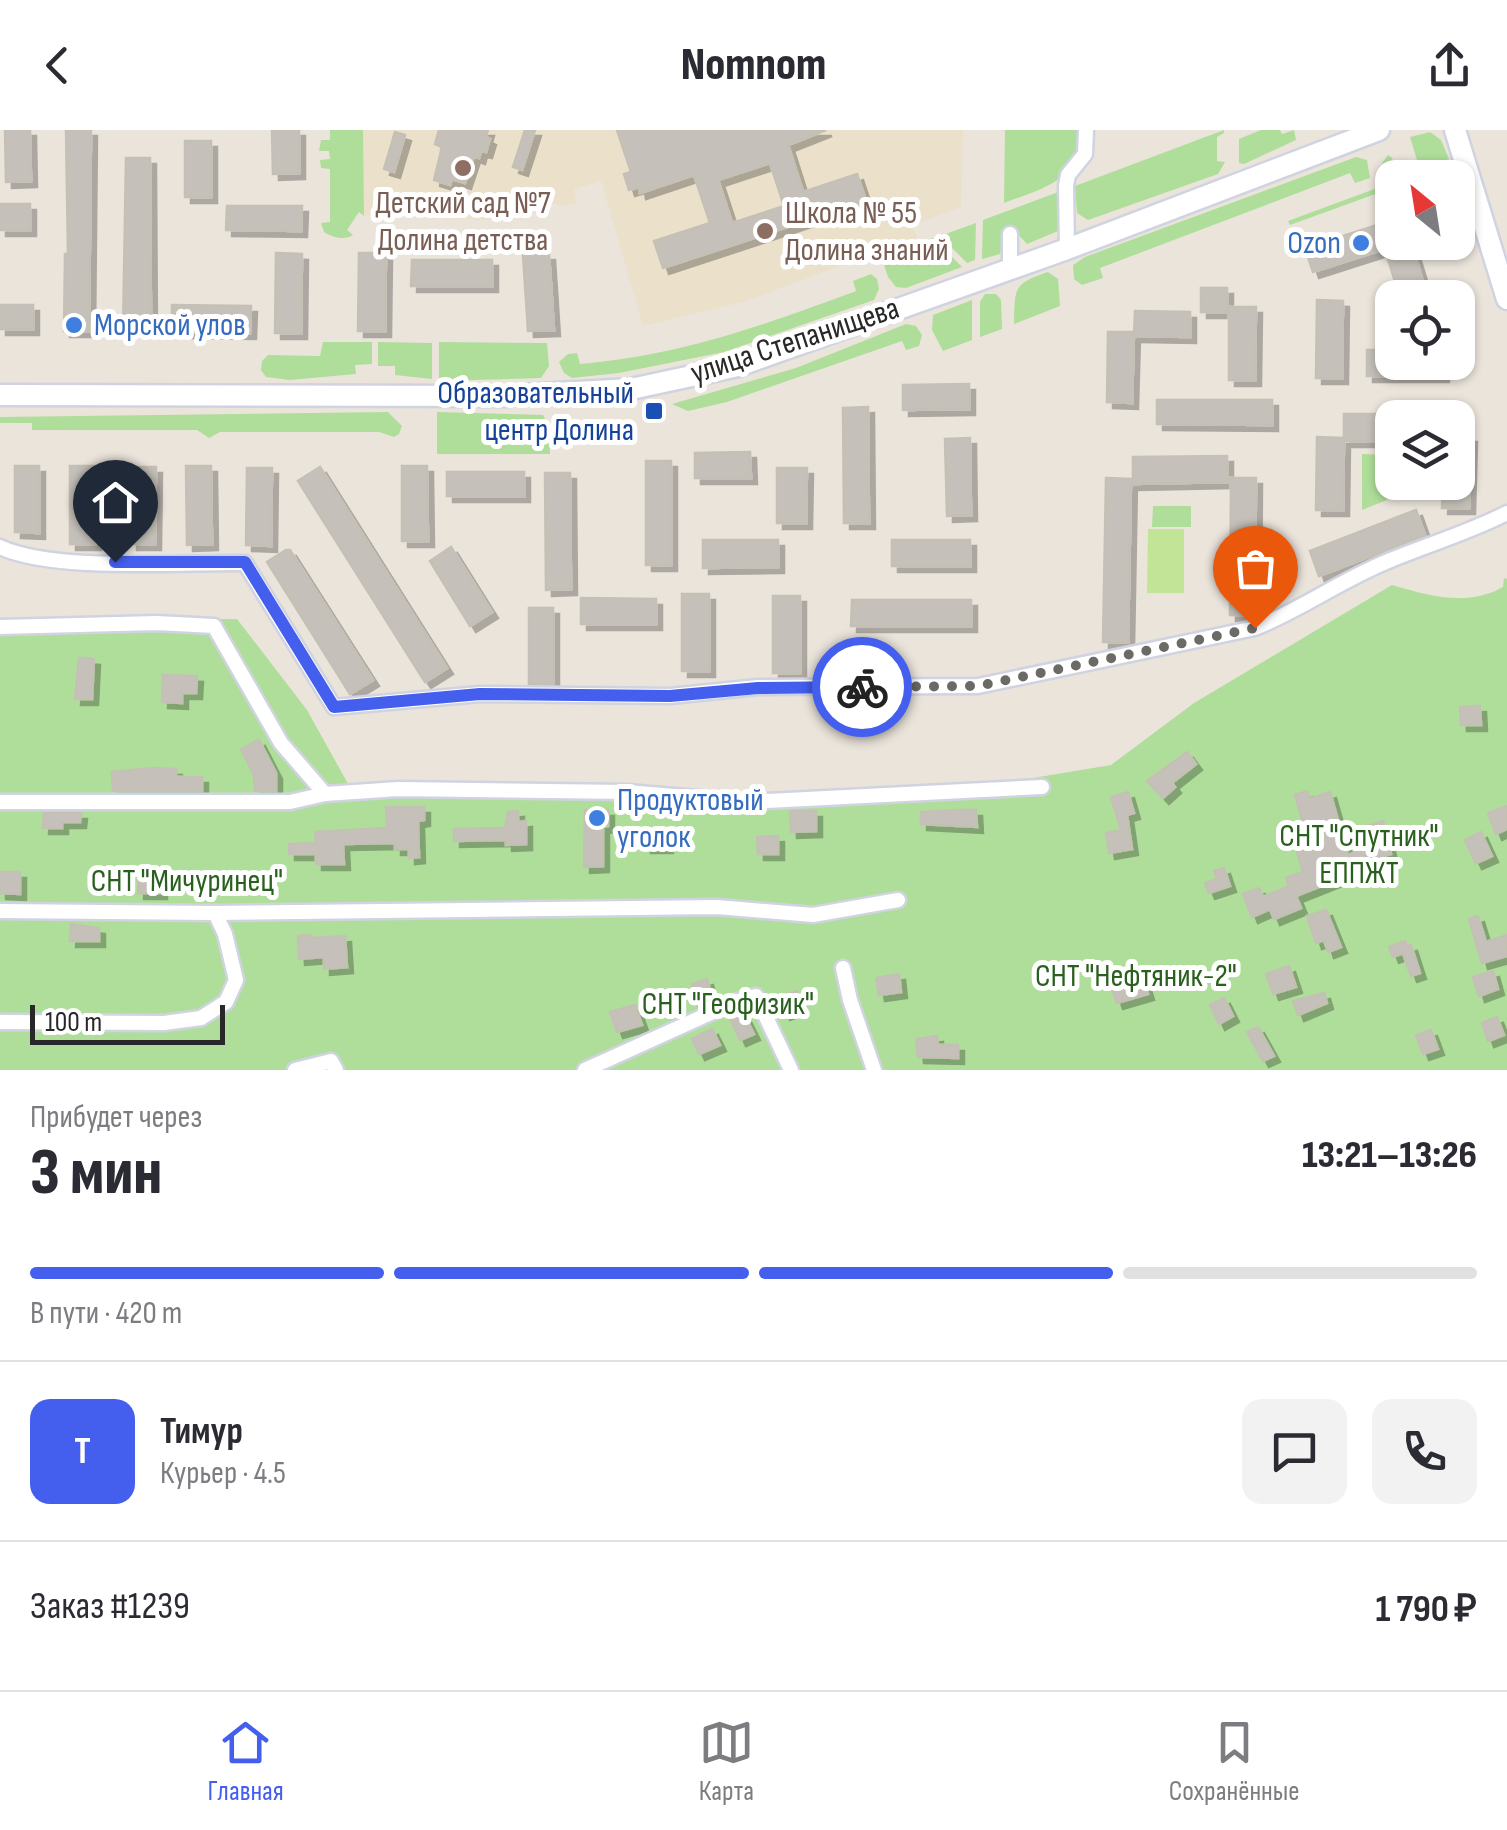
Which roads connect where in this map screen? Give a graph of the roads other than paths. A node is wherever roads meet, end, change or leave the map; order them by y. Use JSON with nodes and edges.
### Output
{"nodes":[{"id":1,"x":1086,"y":130,"type":"edge"},
{"id":2,"x":1379,"y":130,"type":"edge"},
{"id":3,"x":1454,"y":130,"type":"edge"},
{"id":4,"x":1010,"y":234,"type":"dead end"},
{"id":5,"x":1067,"y":249,"type":"junction"},
{"id":6,"x":1010,"y":270,"type":"junction"},
{"id":7,"x":1507,"y":298,"type":"edge"},
{"id":8,"x":0,"y":395,"type":"edge"},
{"id":9,"x":1507,"y":513,"type":"edge"},
{"id":10,"x":0,"y":547,"type":"edge"},
{"id":11,"x":19,"y":556,"type":"junction"},
{"id":12,"x":0,"y":562,"type":"edge"},
{"id":13,"x":0,"y":627,"type":"edge"},
{"id":14,"x":1042,"y":787,"type":"dead end"},
{"id":15,"x":326,"y":794,"type":"junction"},
{"id":16,"x":0,"y":802,"type":"edge"},
{"id":17,"x":898,"y":900,"type":"dead end"},
{"id":18,"x":0,"y":912,"type":"edge"},
{"id":19,"x":215,"y":913,"type":"junction"},
{"id":20,"x":843,"y":968,"type":"dead end"},
{"id":21,"x":0,"y":1022,"type":"edge"},
{"id":22,"x":294,"y":1070,"type":"edge"},
{"id":23,"x":336,"y":1070,"type":"edge"},
{"id":24,"x":585,"y":1070,"type":"edge"},
{"id":25,"x":791,"y":1070,"type":"edge"},
{"id":26,"x":874,"y":1070,"type":"edge"}],
"edges":[{"from":1,"to":5,"type":"street"},
{"from":2,"to":5,"type":"street","name":"улица Степанищева"},
{"from":3,"to":7,"type":"street"},
{"from":4,"to":6,"type":"street"},
{"from":5,"to":6,"type":"street","name":"улица Степанищева"},
{"from":6,"to":8,"type":"street","name":"улица Степанищева"},
{"from":9,"to":11,"type":"street"},
{"from":10,"to":11,"type":"street"},
{"from":11,"to":12,"type":"street"},
{"from":13,"to":15,"type":"street"},
{"from":14,"to":15,"type":"street"},
{"from":15,"to":16,"type":"street"},
{"from":17,"to":19,"type":"street"},
{"from":18,"to":19,"type":"street"},
{"from":19,"to":21,"type":"street"},
{"from":20,"to":26,"type":"street"},
{"from":22,"to":23,"type":"street"},
{"from":24,"to":25,"type":"street"}]}
